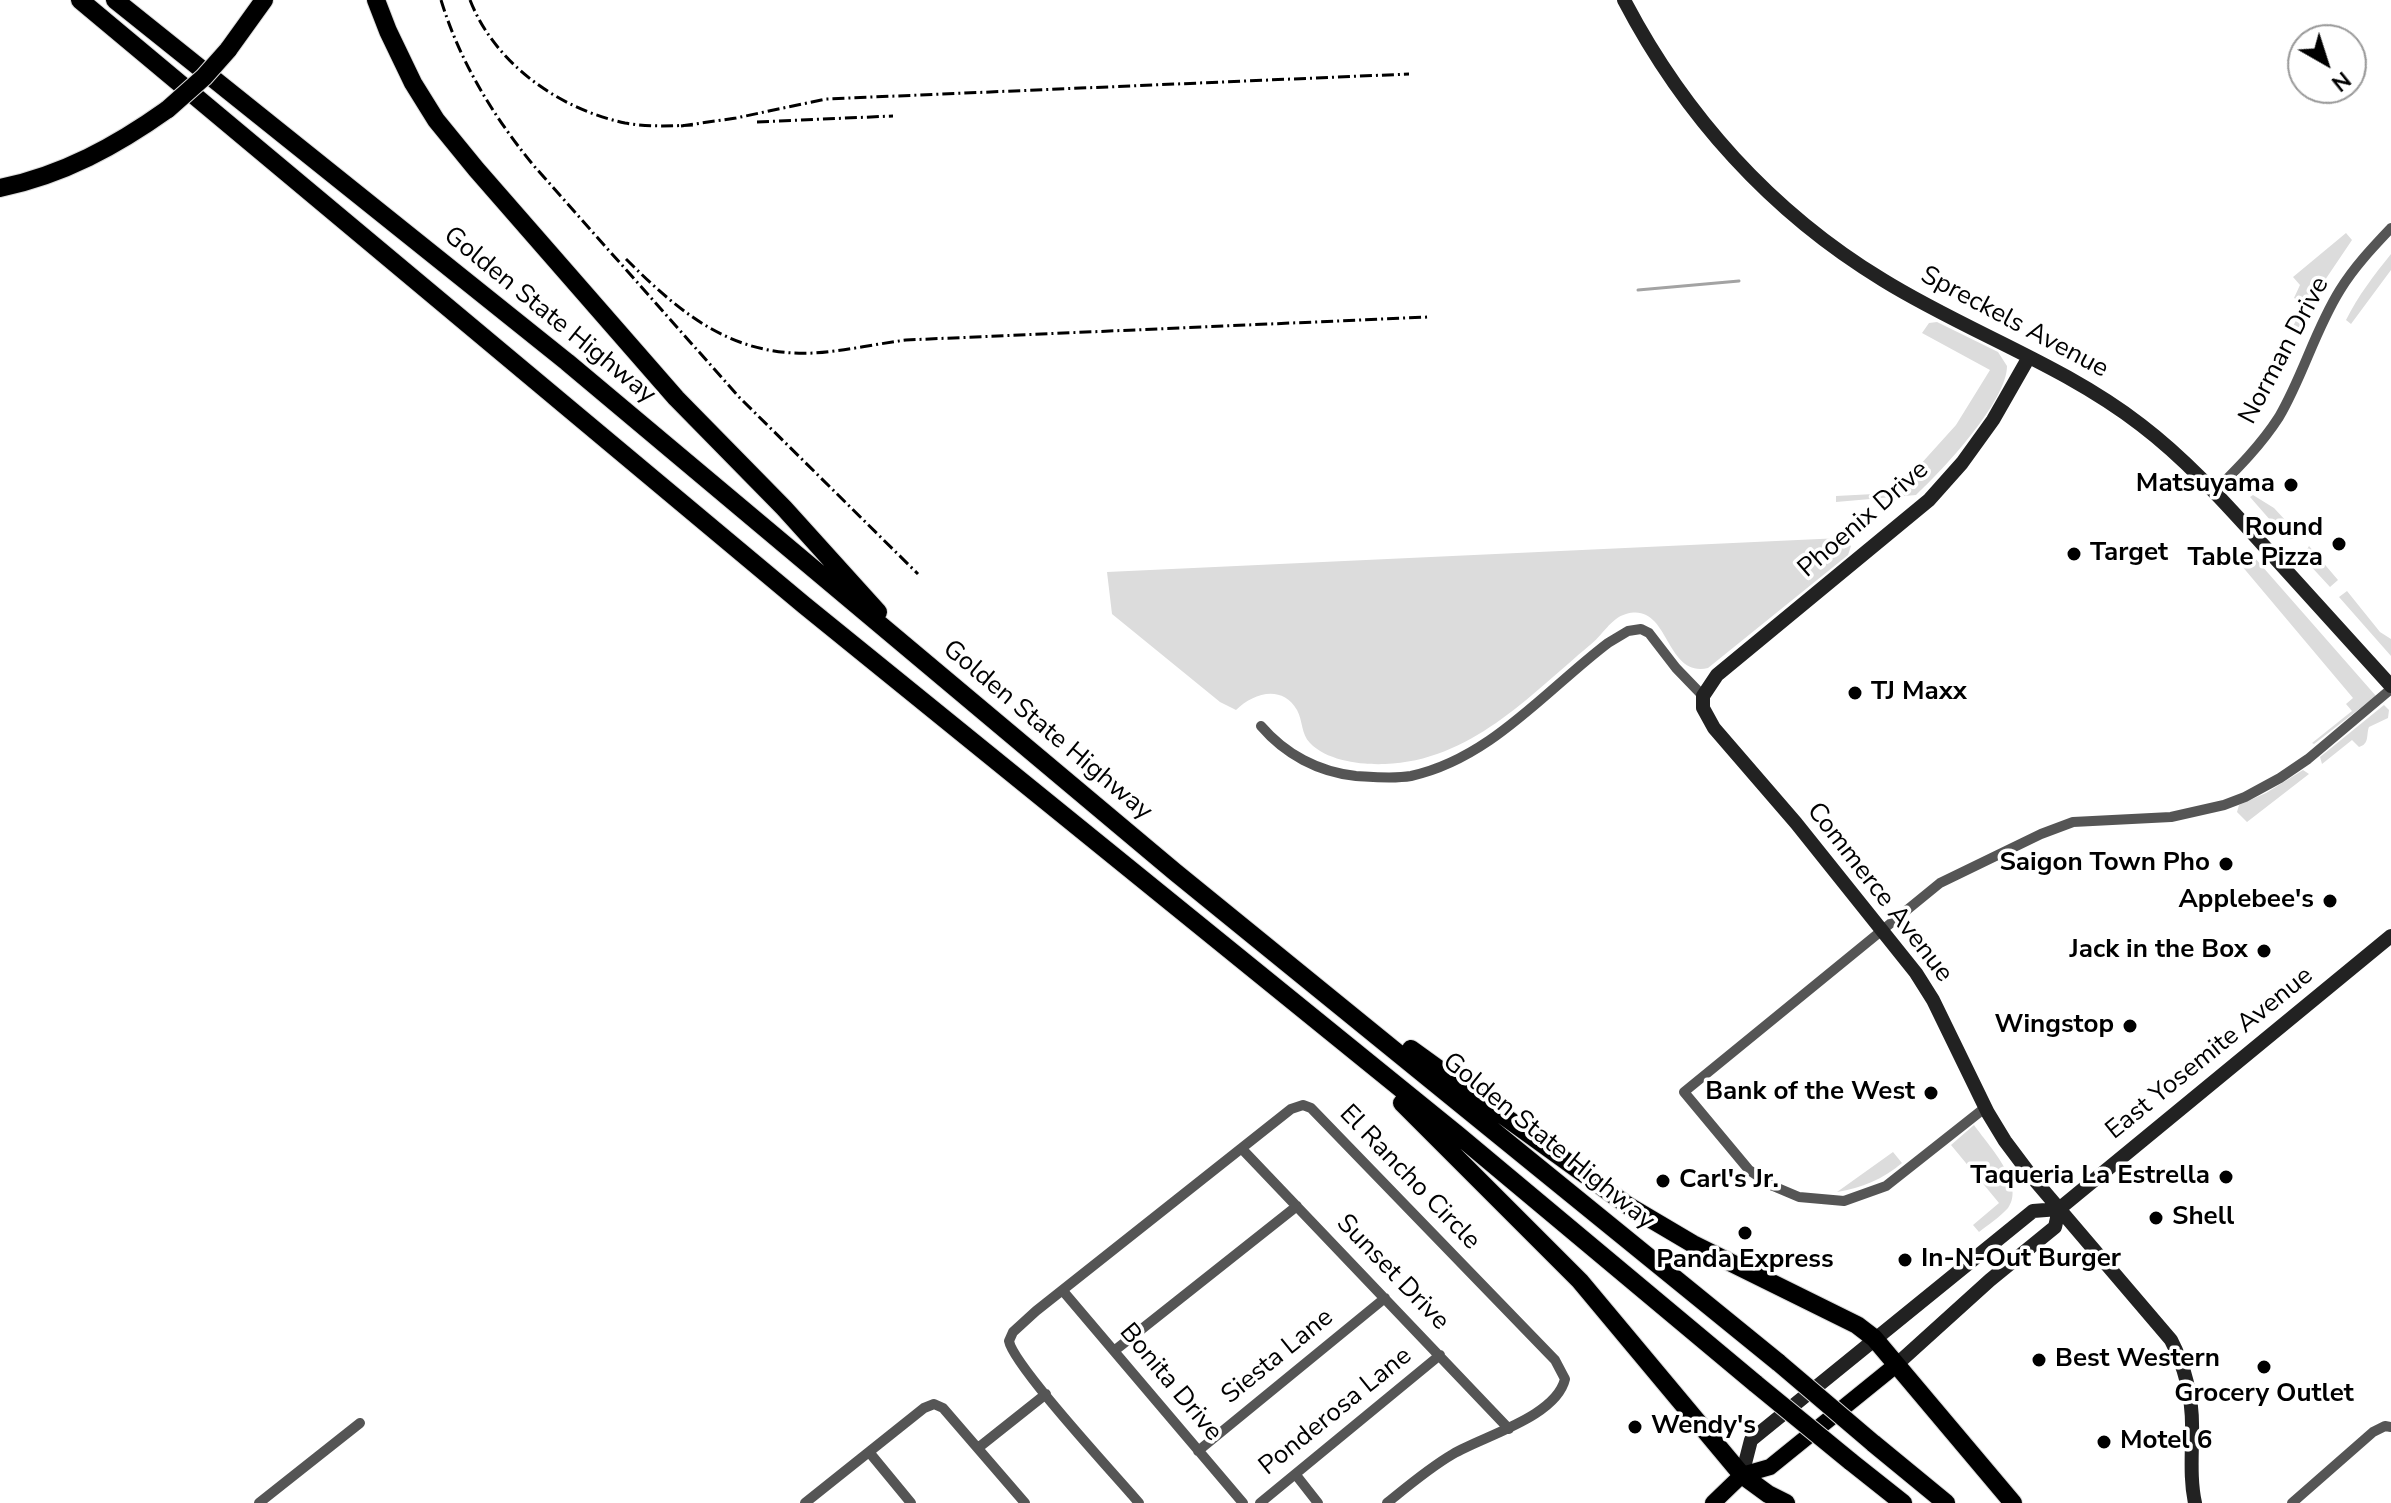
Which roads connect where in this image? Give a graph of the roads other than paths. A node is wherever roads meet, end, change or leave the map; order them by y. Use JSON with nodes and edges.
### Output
{"nodes":[{"id":1,"x":63,"y":0,"type":"edge"},
{"id":2,"x":80,"y":0,"type":"edge"},
{"id":3,"x":115,"y":0,"type":"edge"},
{"id":4,"x":254,"y":0,"type":"edge"},
{"id":5,"x":264,"y":0,"type":"edge"},
{"id":6,"x":376,"y":0,"type":"edge"},
{"id":7,"x":1624,"y":0,"type":"edge"},
{"id":8,"x":224,"y":48,"type":"junction"},
{"id":9,"x":176,"y":79,"type":"junction"},
{"id":10,"x":166,"y":106,"type":"junction"},
{"id":11,"x":0,"y":180,"type":"edge"},
{"id":12,"x":0,"y":188,"type":"edge"},
{"id":13,"x":2391,"y":228,"type":"edge"},
{"id":14,"x":2029,"y":357,"type":"junction"},
{"id":15,"x":2215,"y":491,"type":"junction"},
{"id":16,"x":925,"y":664,"type":"junction"},
{"id":17,"x":2391,"y":688,"type":"edge"},
{"id":18,"x":1703,"y":696,"type":"junction"},
{"id":19,"x":1261,"y":726,"type":"dead end"},
{"id":20,"x":1241,"y":925,"type":"junction"},
{"id":21,"x":1881,"y":929,"type":"junction"},
{"id":22,"x":2391,"y":936,"type":"edge"},
{"id":23,"x":1321,"y":1022,"type":"junction"},
{"id":24,"x":1986,"y":1107,"type":"junction"},
{"id":25,"x":1242,"y":1149,"type":"junction"},
{"id":26,"x":1297,"y":1206,"type":"junction"},
{"id":27,"x":2059,"y":1209,"type":"junction"},
{"id":28,"x":1063,"y":1291,"type":"junction"},
{"id":29,"x":1385,"y":1298,"type":"junction"},
{"id":30,"x":1874,"y":1338,"type":"junction"},
{"id":31,"x":1114,"y":1351,"type":"junction"},
{"id":32,"x":1440,"y":1355,"type":"junction"},
{"id":33,"x":1896,"y":1365,"type":"junction"},
{"id":34,"x":1046,"y":1394,"type":"junction"},
{"id":35,"x":360,"y":1423,"type":"dead end"},
{"id":36,"x":2391,"y":1427,"type":"edge"},
{"id":37,"x":1509,"y":1429,"type":"junction"},
{"id":38,"x":978,"y":1448,"type":"junction"},
{"id":39,"x":1198,"y":1451,"type":"junction"},
{"id":40,"x":869,"y":1452,"type":"junction"},
{"id":41,"x":1296,"y":1475,"type":"junction"},
{"id":42,"x":1742,"y":1475,"type":"junction"},
{"id":43,"x":808,"y":1502,"type":"edge"},
{"id":44,"x":1715,"y":1502,"type":"edge"},
{"id":45,"x":259,"y":1503,"type":"edge"},
{"id":46,"x":911,"y":1503,"type":"edge"},
{"id":47,"x":1025,"y":1503,"type":"edge"},
{"id":48,"x":1139,"y":1503,"type":"edge"},
{"id":49,"x":1243,"y":1503,"type":"edge"},
{"id":50,"x":1260,"y":1503,"type":"edge"},
{"id":51,"x":1318,"y":1503,"type":"edge"},
{"id":52,"x":1387,"y":1503,"type":"edge"},
{"id":53,"x":1786,"y":1503,"type":"edge"},
{"id":54,"x":1903,"y":1503,"type":"edge"},
{"id":55,"x":1946,"y":1503,"type":"edge"},
{"id":56,"x":2013,"y":1503,"type":"edge"},
{"id":57,"x":2195,"y":1503,"type":"edge"},
{"id":58,"x":2292,"y":1503,"type":"edge"}],
"edges":[{"from":1,"to":9,"type":"highway"},
{"from":2,"to":9,"type":"highway","name":"Golden State Highway"},
{"from":3,"to":16,"type":"highway","name":"Golden State Highway"},
{"from":4,"to":8,"type":"highway"},
{"from":5,"to":8,"type":"highway"},
{"from":6,"to":16,"type":"highway"},
{"from":7,"to":14,"type":"street","name":"Spreckels Avenue"},
{"from":8,"to":10,"type":"highway"},
{"from":9,"to":23,"type":"highway","name":"Golden State Highway"},
{"from":10,"to":11,"type":"highway"},
{"from":10,"to":12,"type":"highway"},
{"from":13,"to":15,"type":"street","name":"Norman Drive"},
{"from":14,"to":15,"type":"street","name":"Spreckels Avenue"},
{"from":14,"to":18,"type":"street","name":"Phoenix Drive"},
{"from":15,"to":17,"type":"street","name":"Spreckels Avenue"},
{"from":16,"to":20,"type":"highway","name":"Golden State Highway"},
{"from":17,"to":21,"type":"street"},
{"from":18,"to":19,"type":"street"},
{"from":18,"to":21,"type":"street","name":"Commerce Avenue"},
{"from":20,"to":30,"type":"highway"},
{"from":20,"to":55,"type":"highway","name":"Golden State Highway","bridge":true},
{"from":21,"to":24,"type":"street","name":"Commerce Avenue"},
{"from":21,"to":24,"type":"street"},
{"from":22,"to":27,"type":"street","name":"East Yosemite Avenue"},
{"from":23,"to":42,"type":"highway"},
{"from":23,"to":54,"type":"highway","name":"Golden State Highway","bridge":true},
{"from":24,"to":27,"type":"street","name":"Commerce Avenue"},
{"from":25,"to":26,"type":"street","name":"Sunset Drive"},
{"from":25,"to":28,"type":"street","name":"El Rancho Circle"},
{"from":25,"to":37,"type":"street","name":"El Rancho Circle"},
{"from":26,"to":29,"type":"street","name":"Sunset Drive"},
{"from":26,"to":31,"type":"street"},
{"from":27,"to":30,"type":"street","name":"East Yosemite Avenue"},
{"from":27,"to":33,"type":"street","name":"East Yosemite Avenue"},
{"from":27,"to":57,"type":"street","name":"Commerce Avenue"},
{"from":28,"to":31,"type":"street","name":"Bonita Drive"},
{"from":28,"to":34,"type":"street","name":"El Rancho Circle"},
{"from":29,"to":32,"type":"street","name":"Sunset Drive"},
{"from":29,"to":39,"type":"street","name":"Siesta Lane"},
{"from":30,"to":33,"type":"highway"},
{"from":30,"to":42,"type":"street","name":"East Yosemite Avenue"},
{"from":31,"to":39,"type":"street","name":"Bonita Drive"},
{"from":32,"to":37,"type":"street","name":"Sunset Drive"},
{"from":32,"to":41,"type":"street","name":"Ponderosa Lane"},
{"from":33,"to":42,"type":"main road","name":"East Yosemite Avenue"},
{"from":33,"to":56,"type":"highway"},
{"from":34,"to":38,"type":"street"},
{"from":34,"to":48,"type":"street","name":"El Rancho Circle"},
{"from":35,"to":45,"type":"street"},
{"from":36,"to":58,"type":"street"},
{"from":37,"to":52,"type":"street","name":"El Rancho Circle"},
{"from":38,"to":40,"type":"street"},
{"from":38,"to":47,"type":"street"},
{"from":39,"to":49,"type":"street","name":"Bonita Drive"},
{"from":40,"to":43,"type":"street"},
{"from":40,"to":46,"type":"street"},
{"from":41,"to":50,"type":"street","name":"Ponderosa Lane"},
{"from":41,"to":51,"type":"street"},
{"from":42,"to":44,"type":"main road","name":"East Yosemite Avenue"},
{"from":42,"to":53,"type":"highway"}]}
